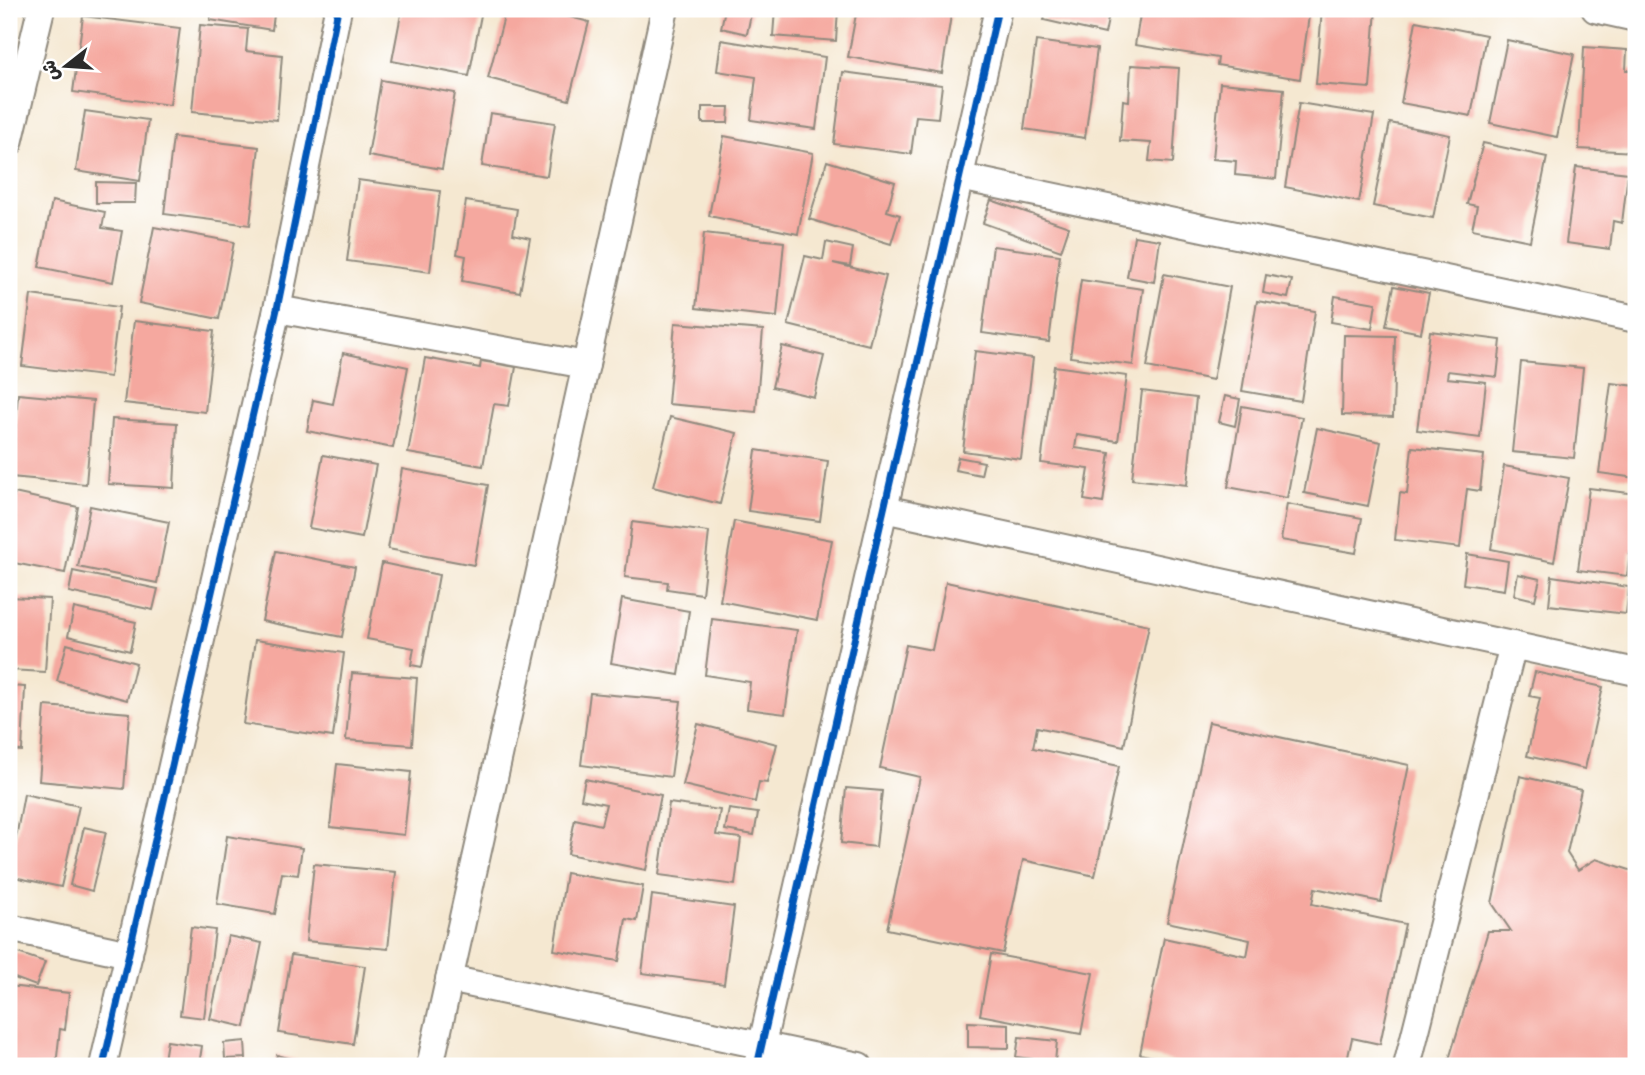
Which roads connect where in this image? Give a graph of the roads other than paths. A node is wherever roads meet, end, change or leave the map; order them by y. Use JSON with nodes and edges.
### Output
{"nodes":[{"id":1,"x":41,"y":9,"type":"edge"},
{"id":2,"x":338,"y":9,"type":"edge"},
{"id":3,"x":665,"y":9,"type":"edge"},
{"id":4,"x":998,"y":9,"type":"edge"},
{"id":5,"x":1595,"y":9,"type":"edge"},
{"id":6,"x":1636,"y":18,"type":"edge"},
{"id":7,"x":9,"y":143,"type":"edge"},
{"id":8,"x":960,"y":177,"type":"junction"},
{"id":9,"x":277,"y":309,"type":"junction"},
{"id":10,"x":1636,"y":319,"type":"edge"},
{"id":11,"x":586,"y":365,"type":"junction"},
{"id":12,"x":884,"y":509,"type":"junction"},
{"id":13,"x":1513,"y":645,"type":"junction"},
{"id":14,"x":1636,"y":673,"type":"edge"},
{"id":15,"x":9,"y":928,"type":"edge"},
{"id":16,"x":129,"y":954,"type":"junction"},
{"id":17,"x":449,"y":979,"type":"junction"},
{"id":18,"x":759,"y":1055,"type":"edge"},
{"id":19,"x":103,"y":1066,"type":"edge"},
{"id":20,"x":430,"y":1066,"type":"edge"},
{"id":21,"x":859,"y":1066,"type":"edge"},
{"id":22,"x":1407,"y":1066,"type":"edge"}],
"edges":[{"from":1,"to":7,"type":"street"},
{"from":2,"to":9,"type":"street"},
{"from":3,"to":11,"type":"street"},
{"from":4,"to":8,"type":"street"},
{"from":5,"to":6,"type":"street"},
{"from":8,"to":10,"type":"street"},
{"from":8,"to":12,"type":"street"},
{"from":9,"to":11,"type":"street"},
{"from":9,"to":16,"type":"street"},
{"from":11,"to":17,"type":"street"},
{"from":12,"to":13,"type":"street"},
{"from":12,"to":18,"type":"street"},
{"from":13,"to":14,"type":"street"},
{"from":13,"to":22,"type":"street"},
{"from":15,"to":16,"type":"street"},
{"from":16,"to":19,"type":"street"},
{"from":17,"to":18,"type":"street"},
{"from":17,"to":20,"type":"street"},
{"from":18,"to":21,"type":"street"}]}
